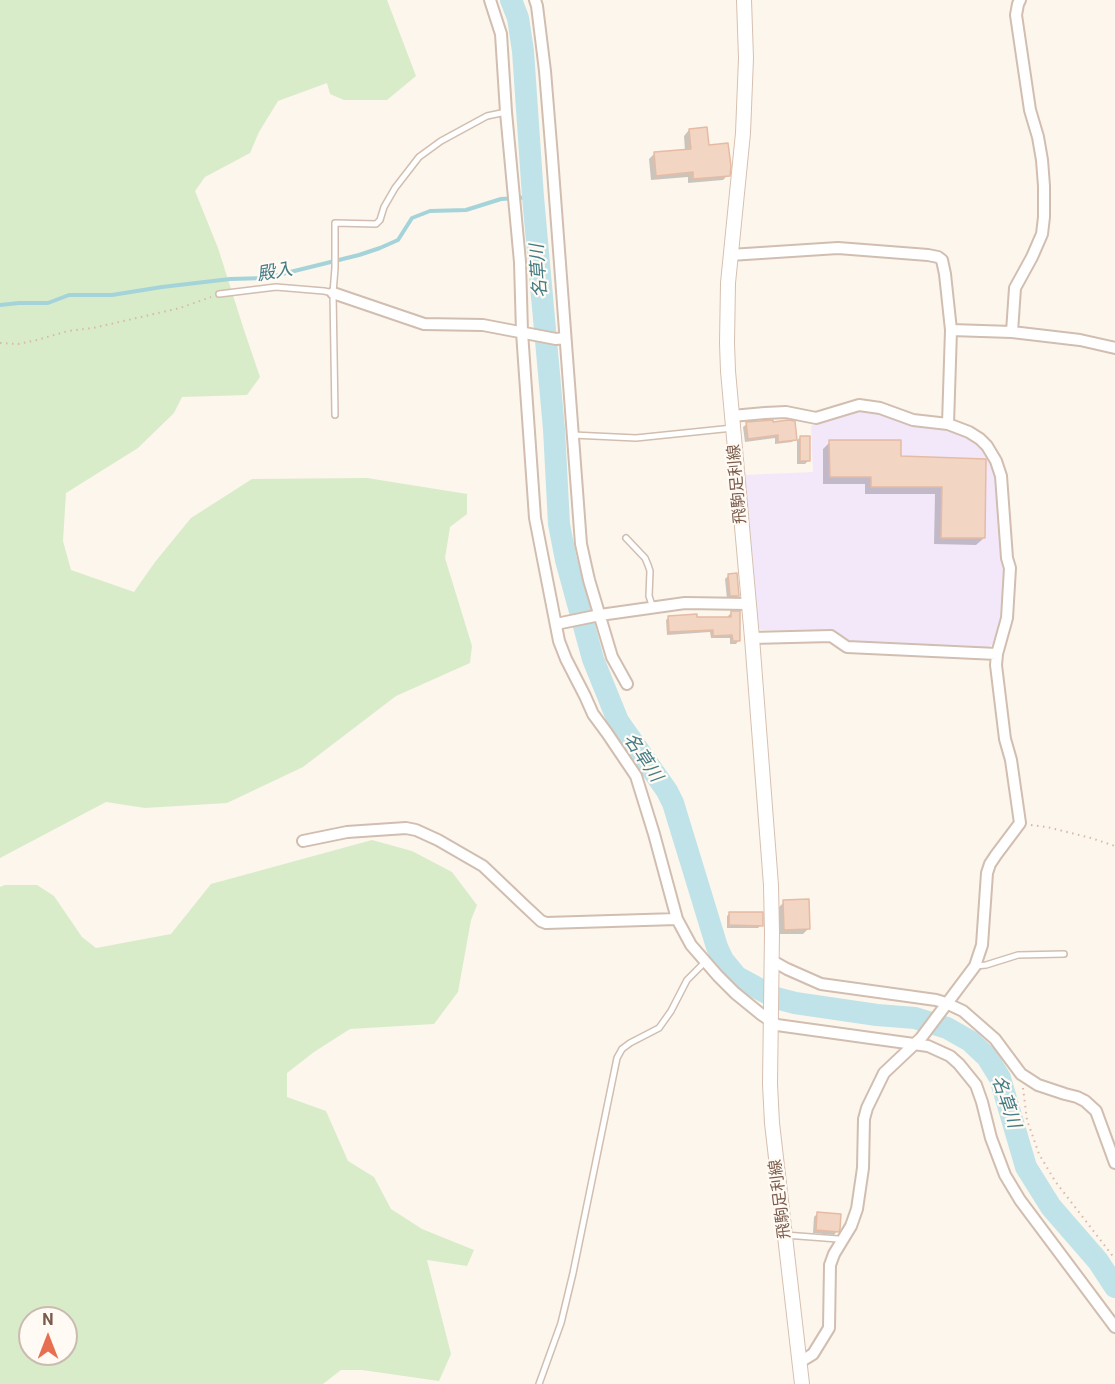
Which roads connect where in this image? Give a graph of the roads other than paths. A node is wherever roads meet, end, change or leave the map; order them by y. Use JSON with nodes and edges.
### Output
{"nodes":[{"id":1,"x":490,"y":0,"type":"edge"},
{"id":2,"x":535,"y":0,"type":"edge"},
{"id":3,"x":744,"y":0,"type":"edge"},
{"id":4,"x":1020,"y":0,"type":"edge"},
{"id":5,"x":506,"y":112,"type":"junction"},
{"id":6,"x":730,"y":255,"type":"junction"},
{"id":7,"x":333,"y":293,"type":"junction"},
{"id":8,"x":219,"y":294,"type":"road end"},
{"id":9,"x":951,"y":330,"type":"junction"},
{"id":10,"x":1012,"y":332,"type":"junction"},
{"id":11,"x":526,"y":333,"type":"junction"},
{"id":12,"x":560,"y":339,"type":"junction"},
{"id":13,"x":1115,"y":348,"type":"edge"},
{"id":14,"x":335,"y":415,"type":"dead end"},
{"id":15,"x":733,"y":422,"type":"junction"},
{"id":16,"x":948,"y":424,"type":"junction"},
{"id":17,"x":573,"y":435,"type":"junction"},
{"id":18,"x":626,"y":538,"type":"dead end"},
{"id":19,"x":749,"y":604,"type":"junction"},
{"id":20,"x":653,"y":608,"type":"junction"},
{"id":21,"x":596,"y":615,"type":"junction"},
{"id":22,"x":559,"y":624,"type":"junction"},
{"id":23,"x":752,"y":638,"type":"junction"},
{"id":24,"x":997,"y":654,"type":"junction"},
{"id":25,"x":627,"y":684,"type":"dead end"},
{"id":26,"x":303,"y":841,"type":"dead end"},
{"id":27,"x":677,"y":919,"type":"junction"},
{"id":28,"x":1064,"y":954,"type":"dead end"},
{"id":29,"x":705,"y":962,"type":"junction"},
{"id":30,"x":771,"y":964,"type":"junction"},
{"id":31,"x":975,"y":966,"type":"junction"},
{"id":32,"x":944,"y":1007,"type":"junction"},
{"id":33,"x":770,"y":1017,"type":"junction"},
{"id":34,"x":918,"y":1041,"type":"junction"},
{"id":35,"x":1115,"y":1163,"type":"edge"},
{"id":36,"x":785,"y":1236,"type":"junction"},
{"id":37,"x":842,"y":1241,"type":"junction"},
{"id":38,"x":1115,"y":1327,"type":"edge"},
{"id":39,"x":800,"y":1362,"type":"junction"},
{"id":40,"x":539,"y":1384,"type":"edge"},
{"id":41,"x":802,"y":1384,"type":"edge"}],
"edges":[{"from":1,"to":5,"type":"street"},
{"from":2,"to":12,"type":"street"},
{"from":3,"to":6,"type":"main road","name":"飛駒足利線"},
{"from":4,"to":10,"type":"street"},
{"from":5,"to":7,"type":"lane"},
{"from":5,"to":11,"type":"street"},
{"from":6,"to":9,"type":"street"},
{"from":6,"to":15,"type":"main road","name":"飛駒足利線"},
{"from":7,"to":8,"type":"lane"},
{"from":7,"to":11,"type":"street"},
{"from":7,"to":14,"type":"lane"},
{"from":9,"to":10,"type":"street"},
{"from":9,"to":16,"type":"street"},
{"from":10,"to":13,"type":"street"},
{"from":11,"to":12,"type":"street"},
{"from":11,"to":22,"type":"street"},
{"from":12,"to":17,"type":"street"},
{"from":15,"to":16,"type":"street"},
{"from":15,"to":17,"type":"lane"},
{"from":15,"to":19,"type":"main road","name":"飛駒足利線"},
{"from":16,"to":24,"type":"street"},
{"from":17,"to":21,"type":"street"},
{"from":18,"to":20,"type":"lane"},
{"from":19,"to":20,"type":"street"},
{"from":19,"to":23,"type":"main road","name":"飛駒足利線"},
{"from":20,"to":21,"type":"street"},
{"from":21,"to":22,"type":"street"},
{"from":21,"to":25,"type":"street"},
{"from":22,"to":27,"type":"street"},
{"from":23,"to":24,"type":"street"},
{"from":23,"to":30,"type":"main road","name":"飛駒足利線"},
{"from":24,"to":31,"type":"street"},
{"from":26,"to":27,"type":"street"},
{"from":27,"to":29,"type":"street"},
{"from":28,"to":31,"type":"lane"},
{"from":29,"to":33,"type":"street"},
{"from":29,"to":40,"type":"lane"},
{"from":30,"to":32,"type":"street"},
{"from":30,"to":33,"type":"main road","name":"飛駒足利線"},
{"from":31,"to":32,"type":"street"},
{"from":32,"to":34,"type":"street"},
{"from":32,"to":35,"type":"street"},
{"from":33,"to":34,"type":"street"},
{"from":33,"to":36,"type":"main road","name":"飛駒足利線"},
{"from":34,"to":37,"type":"street"},
{"from":34,"to":38,"type":"street"},
{"from":36,"to":37,"type":"lane"},
{"from":36,"to":39,"type":"main road","name":"飛駒足利線"},
{"from":37,"to":39,"type":"street"},
{"from":39,"to":41,"type":"main road","name":"飛駒足利線"}]}
